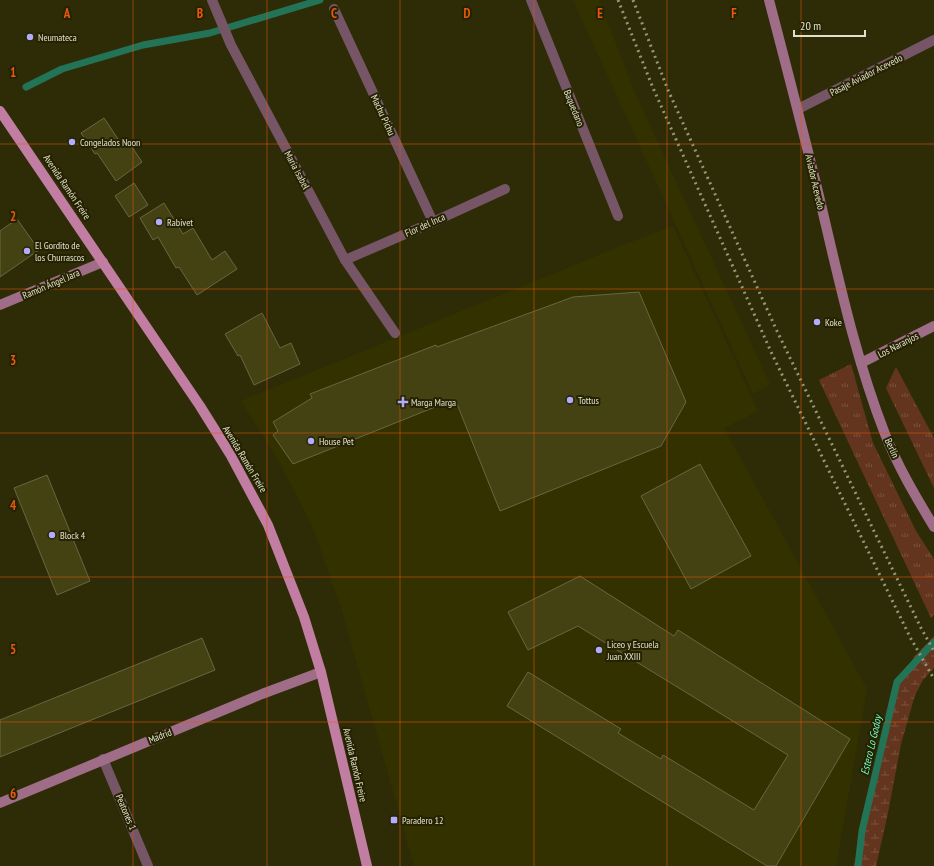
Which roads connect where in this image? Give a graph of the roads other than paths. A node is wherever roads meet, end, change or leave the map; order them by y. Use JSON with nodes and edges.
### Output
{"nodes":[{"id":1,"x":212,"y":0,"type":"edge"},
{"id":2,"x":531,"y":0,"type":"edge"},
{"id":3,"x":769,"y":0,"type":"edge"},
{"id":4,"x":334,"y":9,"type":"dead end"},
{"id":5,"x":934,"y":40,"type":"edge"},
{"id":6,"x":798,"y":109,"type":"junction"},
{"id":7,"x":0,"y":111,"type":"edge"},
{"id":8,"x":505,"y":189,"type":"dead end"},
{"id":9,"x":618,"y":216,"type":"dead end"},
{"id":10,"x":433,"y":222,"type":"junction"},
{"id":11,"x":345,"y":260,"type":"junction"},
{"id":12,"x":102,"y":262,"type":"junction"},
{"id":13,"x":0,"y":305,"type":"edge"},
{"id":14,"x":934,"y":326,"type":"edge"},
{"id":15,"x":395,"y":334,"type":"dead end"},
{"id":16,"x":861,"y":363,"type":"junction"},
{"id":17,"x":934,"y":527,"type":"edge"},
{"id":18,"x":321,"y":672,"type":"junction"},
{"id":19,"x":104,"y":759,"type":"junction"},
{"id":20,"x":0,"y":803,"type":"edge"},
{"id":21,"x":148,"y":866,"type":"edge"},
{"id":22,"x":367,"y":866,"type":"edge"}],
"edges":[{"from":1,"to":11,"type":"street","name":"María Isabel"},
{"from":2,"to":9,"type":"street","name":"Baquedano"},
{"from":3,"to":6,"type":"main road","name":"Aviador Acevedo"},
{"from":4,"to":10,"type":"street","name":"Machu Pichu"},
{"from":5,"to":6,"type":"street","name":"Pasaje Aviador Acevedo"},
{"from":6,"to":16,"type":"main road","name":"Aviador Acevedo"},
{"from":7,"to":12,"type":"main road","name":"Avenida Ramón Freire"},
{"from":8,"to":10,"type":"street","name":"Flor del Inca"},
{"from":10,"to":11,"type":"street","name":"Flor del Inca"},
{"from":11,"to":15,"type":"street","name":"María Isabel"},
{"from":12,"to":13,"type":"main road","name":"Ramón Ángel Jara"},
{"from":12,"to":18,"type":"main road","name":"Avenida Ramón Freire"},
{"from":14,"to":16,"type":"main road","name":"Los Naranjos"},
{"from":16,"to":17,"type":"main road","name":"Berlín"},
{"from":18,"to":19,"type":"main road","name":"Madrid"},
{"from":18,"to":22,"type":"main road","name":"Avenida Ramón Freire"},
{"from":19,"to":20,"type":"main road","name":"Madrid"},
{"from":19,"to":21,"type":"street","name":"Peatones 1"}]}
